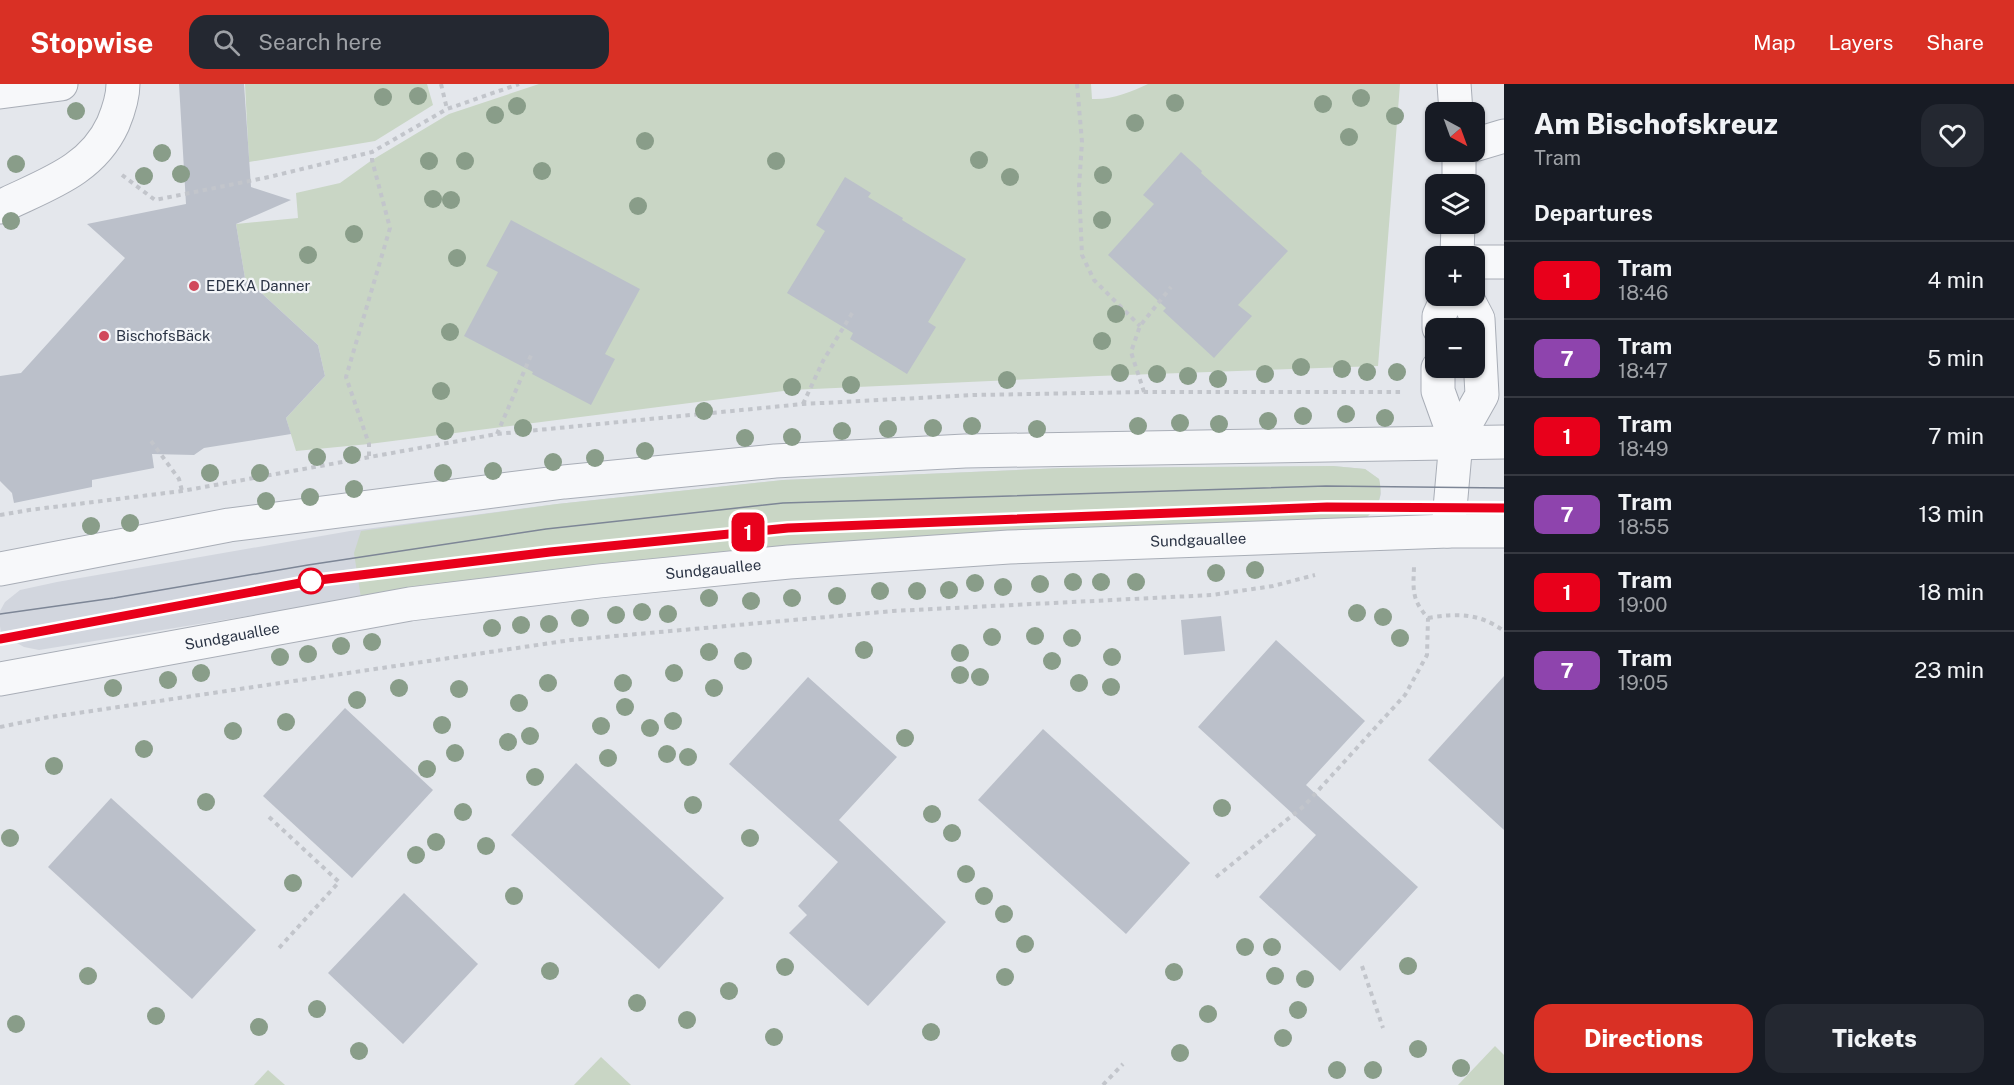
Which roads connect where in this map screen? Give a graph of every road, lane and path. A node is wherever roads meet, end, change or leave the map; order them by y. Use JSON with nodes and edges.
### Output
{"nodes":[{"id":1,"x":61,"y":84,"type":"edge"},
{"id":2,"x":123,"y":84,"type":"edge"},
{"id":3,"x":441,"y":84,"type":"edge"},
{"id":4,"x":519,"y":84,"type":"edge"},
{"id":5,"x":1077,"y":84,"type":"edge"},
{"id":6,"x":1454,"y":84,"type":"edge"},
{"id":7,"x":0,"y":92,"type":"edge"},
{"id":8,"x":1455,"y":102,"type":"edge"},
{"id":9,"x":447,"y":109,"type":"junction"},
{"id":10,"x":1504,"y":136,"type":"edge"},
{"id":11,"x":1485,"y":142,"type":"edge"},
{"id":12,"x":372,"y":152,"type":"junction"},
{"id":13,"x":95,"y":154,"type":"junction"},
{"id":14,"x":0,"y":207,"type":"edge"},
{"id":15,"x":1485,"y":262,"type":"edge"},
{"id":16,"x":1504,"y":262,"type":"edge"},
{"id":17,"x":1171,"y":287,"type":"dead end"},
{"id":18,"x":1471,"y":306,"type":"edge"},
{"id":19,"x":854,"y":310,"type":"dead end"},
{"id":20,"x":1140,"y":326,"type":"junction"},
{"id":21,"x":532,"y":353,"type":"dead end"},
{"id":22,"x":1438,"y":379,"type":"edge"},
{"id":23,"x":1144,"y":392,"type":"junction"},
{"id":24,"x":803,"y":404,"type":"junction"},
{"id":25,"x":497,"y":434,"type":"junction"},
{"id":26,"x":151,"y":441,"type":"dead end"},
{"id":27,"x":1456,"y":441,"type":"junction"},
{"id":28,"x":1504,"y":442,"type":"edge"},
{"id":29,"x":369,"y":456,"type":"junction"},
{"id":30,"x":182,"y":491,"type":"junction"},
{"id":31,"x":0,"y":515,"type":"edge"},
{"id":32,"x":1448,"y":531,"type":"junction"},
{"id":33,"x":1504,"y":531,"type":"edge"},
{"id":34,"x":1404,"y":565,"type":"dead end"},
{"id":35,"x":0,"y":569,"type":"edge"},
{"id":36,"x":1318,"y":574,"type":"dead end"},
{"id":37,"x":1428,"y":618,"type":"junction"},
{"id":38,"x":1504,"y":631,"type":"edge"},
{"id":39,"x":0,"y":679,"type":"edge"},
{"id":40,"x":0,"y":727,"type":"edge"},
{"id":41,"x":269,"y":817,"type":"dead end"},
{"id":42,"x":1216,"y":877,"type":"dead end"},
{"id":43,"x":279,"y":948,"type":"dead end"},
{"id":44,"x":1362,"y":966,"type":"dead end"},
{"id":45,"x":1383,"y":1028,"type":"dead end"},
{"id":46,"x":1123,"y":1064,"type":"dead end"},
{"id":47,"x":1103,"y":1085,"type":"edge"}],
"edges":[{"from":1,"to":7,"type":"street"},
{"from":2,"to":13,"type":"street"},
{"from":3,"to":9,"type":"path"},
{"from":4,"to":9,"type":"path"},
{"from":5,"to":20,"type":"path"},
{"from":6,"to":8,"type":"street"},
{"from":9,"to":12,"type":"path"},
{"from":10,"to":11,"type":"street"},
{"from":12,"to":13,"type":"path"},
{"from":12,"to":29,"type":"path"},
{"from":13,"to":14,"type":"street"},
{"from":15,"to":16,"type":"street"},
{"from":17,"to":20,"type":"path"},
{"from":18,"to":27,"type":"street"},
{"from":19,"to":24,"type":"path"},
{"from":20,"to":23,"type":"path"},
{"from":21,"to":25,"type":"path"},
{"from":22,"to":23,"type":"path"},
{"from":22,"to":27,"type":"street"},
{"from":23,"to":24,"type":"path"},
{"from":24,"to":25,"type":"path"},
{"from":25,"to":29,"type":"path"},
{"from":26,"to":30,"type":"path"},
{"from":27,"to":28,"type":"street"},
{"from":27,"to":32,"type":"street"},
{"from":27,"to":35,"type":"street"},
{"from":29,"to":30,"type":"path"},
{"from":30,"to":31,"type":"path"},
{"from":32,"to":33,"type":"street","name":"Sundgauallee"},
{"from":32,"to":39,"type":"street","name":"Sundgauallee"},
{"from":34,"to":37,"type":"path"},
{"from":36,"to":40,"type":"path"},
{"from":37,"to":38,"type":"path"},
{"from":37,"to":42,"type":"path"},
{"from":41,"to":43,"type":"path"},
{"from":44,"to":45,"type":"path"},
{"from":46,"to":47,"type":"path"}]}
